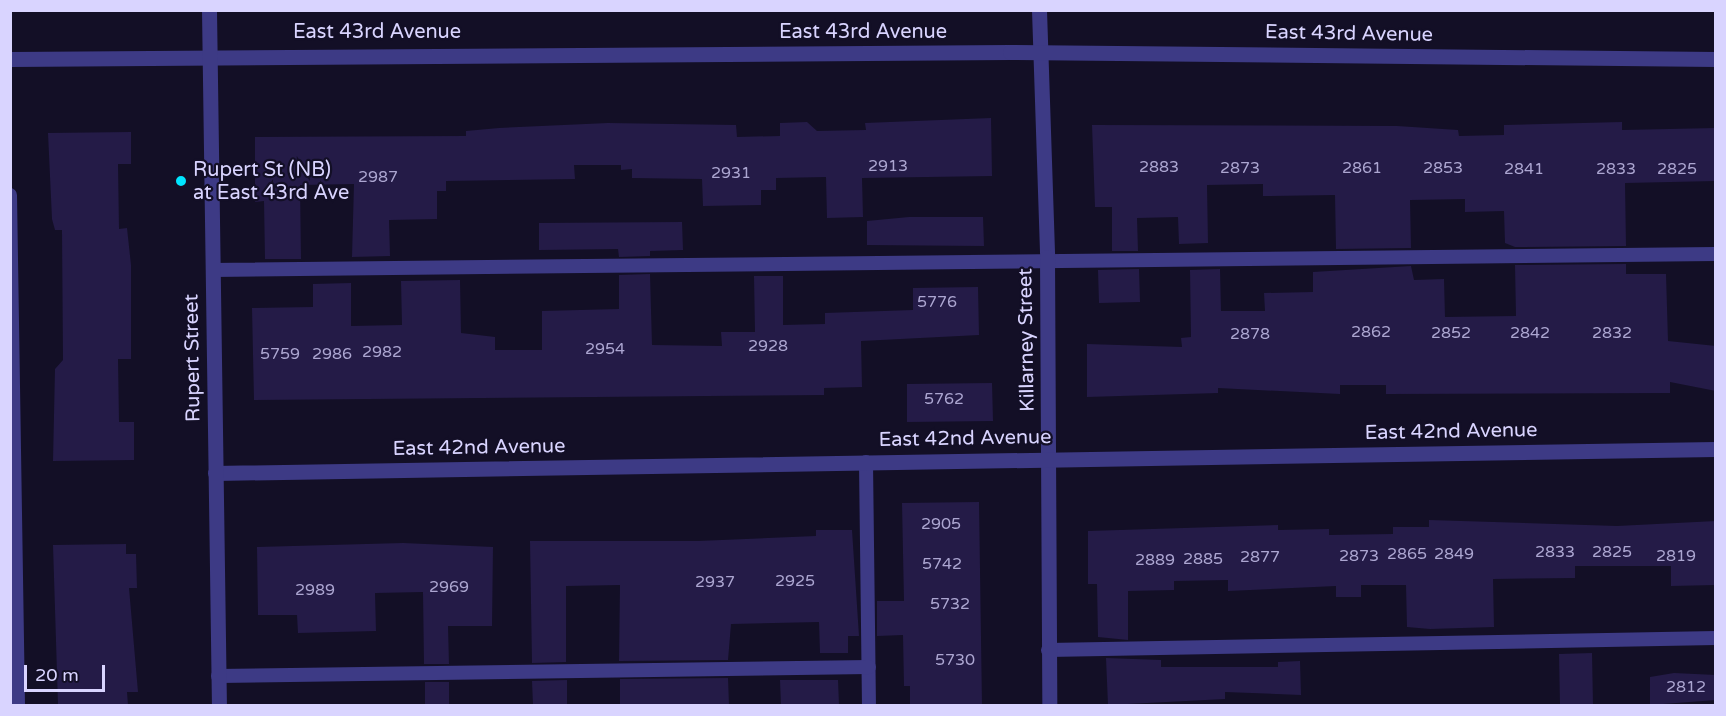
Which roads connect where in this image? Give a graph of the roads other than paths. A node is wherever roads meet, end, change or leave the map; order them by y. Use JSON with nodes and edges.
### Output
{"nodes":[{"id":1,"x":208,"y":10,"type":"edge"},
{"id":2,"x":1039,"y":10,"type":"edge"},
{"id":3,"x":1041,"y":53,"type":"junction"},
{"id":4,"x":209,"y":54,"type":"junction"},
{"id":5,"x":10,"y":59,"type":"edge"},
{"id":6,"x":1716,"y":59,"type":"edge"},
{"id":7,"x":10,"y":195,"type":"edge"},
{"id":8,"x":1716,"y":254,"type":"edge"},
{"id":9,"x":1047,"y":257,"type":"junction"},
{"id":10,"x":213,"y":270,"type":"junction"},
{"id":11,"x":1716,"y":449,"type":"edge"},
{"id":12,"x":1049,"y":458,"type":"junction"},
{"id":13,"x":866,"y":462,"type":"junction"},
{"id":14,"x":215,"y":473,"type":"junction"},
{"id":15,"x":1716,"y":638,"type":"edge"},
{"id":16,"x":1048,"y":650,"type":"junction"},
{"id":17,"x":869,"y":667,"type":"junction"},
{"id":18,"x":218,"y":676,"type":"junction"},
{"id":19,"x":18,"y":705,"type":"edge"},
{"id":20,"x":219,"y":705,"type":"edge"},
{"id":21,"x":869,"y":705,"type":"edge"},
{"id":22,"x":1049,"y":705,"type":"edge"}],
"edges":[{"from":1,"to":4,"type":"street","name":"Rupert Street"},
{"from":2,"to":3,"type":"street","name":"Killarney Street"},
{"from":3,"to":4,"type":"street","name":"East 43rd Avenue"},
{"from":3,"to":6,"type":"street","name":"East 43rd Avenue"},
{"from":3,"to":9,"type":"street","name":"Killarney Street"},
{"from":4,"to":5,"type":"street","name":"East 43rd Avenue"},
{"from":4,"to":10,"type":"street","name":"Rupert Street"},
{"from":7,"to":19,"type":"lane"},
{"from":8,"to":9,"type":"lane"},
{"from":9,"to":10,"type":"lane"},
{"from":9,"to":12,"type":"street","name":"Killarney Street"},
{"from":10,"to":14,"type":"street","name":"Rupert Street"},
{"from":11,"to":12,"type":"street","name":"East 42nd Avenue"},
{"from":12,"to":13,"type":"street","name":"East 42nd Avenue"},
{"from":12,"to":16,"type":"street","name":"Killarney Street"},
{"from":13,"to":14,"type":"street","name":"East 42nd Avenue"},
{"from":13,"to":17,"type":"lane"},
{"from":14,"to":18,"type":"street","name":"Rupert Street"},
{"from":15,"to":16,"type":"lane"},
{"from":16,"to":22,"type":"street","name":"Killarney Street"},
{"from":17,"to":18,"type":"lane"},
{"from":17,"to":21,"type":"lane"},
{"from":18,"to":20,"type":"street","name":"Rupert Street"}]}
